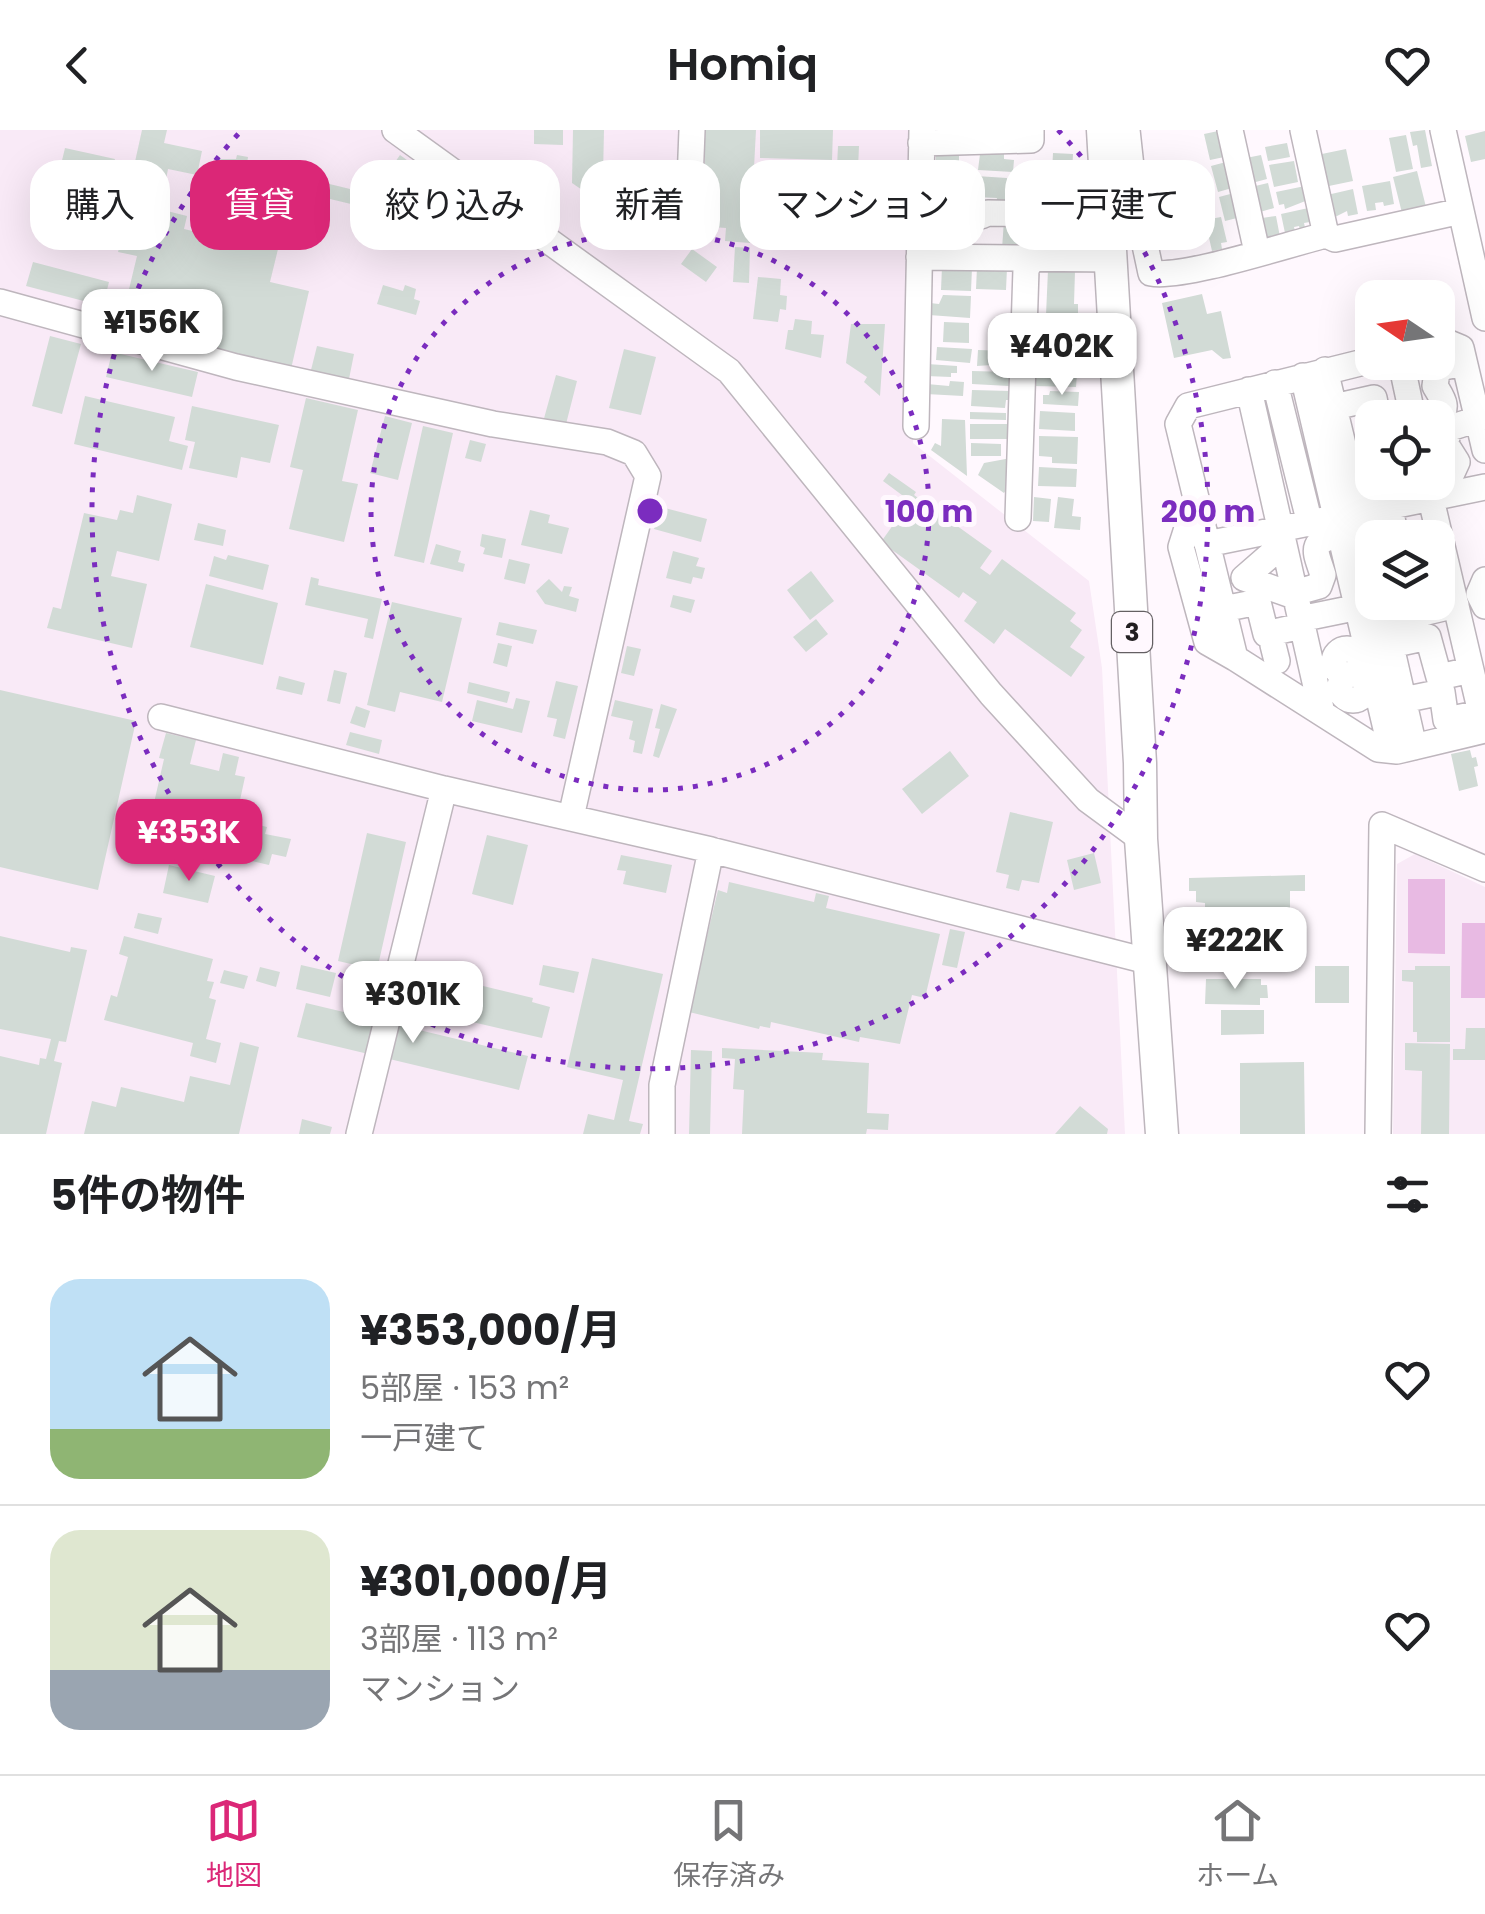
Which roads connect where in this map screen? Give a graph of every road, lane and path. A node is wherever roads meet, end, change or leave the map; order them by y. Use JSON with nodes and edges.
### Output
{"nodes":[{"id":1,"x":394,"y":130,"type":"edge"},
{"id":2,"x":692,"y":130,"type":"edge"},
{"id":3,"x":1032,"y":130,"type":"edge"},
{"id":4,"x":1102,"y":130,"type":"edge"},
{"id":5,"x":1127,"y":130,"type":"edge"},
{"id":6,"x":1230,"y":130,"type":"edge"},
{"id":7,"x":1303,"y":130,"type":"edge"},
{"id":8,"x":1446,"y":130,"type":"edge"},
{"id":9,"x":921,"y":136,"type":"edge"},
{"id":10,"x":691,"y":160,"type":"edge"},
{"id":11,"x":1104,"y":160,"type":"edge"},
{"id":12,"x":1460,"y":211,"type":"junction"},
{"id":13,"x":1326,"y":234,"type":"junction"},
{"id":14,"x":920,"y":250,"type":"edge"},
{"id":15,"x":1110,"y":250,"type":"edge"},
{"id":16,"x":1257,"y":252,"type":"junction"},
{"id":17,"x":920,"y":257,"type":"junction"},
{"id":18,"x":1033,"y":258,"type":"junction"},
{"id":19,"x":1110,"y":259,"type":"junction"},
{"id":20,"x":0,"y":302,"type":"edge"},
{"id":21,"x":1485,"y":318,"type":"edge"},
{"id":22,"x":1455,"y":346,"type":"edge"},
{"id":23,"x":1464,"y":363,"type":"junction"},
{"id":24,"x":1355,"y":364,"type":"edge"},
{"id":25,"x":1314,"y":373,"type":"junction"},
{"id":26,"x":1276,"y":383,"type":"junction"},
{"id":27,"x":1249,"y":390,"type":"junction"},
{"id":28,"x":1444,"y":400,"type":"edge"},
{"id":29,"x":1355,"y":402,"type":"edge"},
{"id":30,"x":1334,"y":407,"type":"junction"},
{"id":31,"x":1478,"y":419,"type":"junction"},
{"id":32,"x":916,"y":426,"type":"dead end"},
{"id":33,"x":1455,"y":426,"type":"edge"},
{"id":34,"x":1485,"y":450,"type":"edge"},
{"id":35,"x":1355,"y":451,"type":"edge"},
{"id":36,"x":1355,"y":487,"type":"edge"},
{"id":37,"x":1455,"y":487,"type":"edge"},
{"id":38,"x":1485,"y":488,"type":"edge"},
{"id":39,"x":1196,"y":500,"type":"junction"},
{"id":40,"x":1383,"y":500,"type":"edge"},
{"id":41,"x":1432,"y":500,"type":"edge"},
{"id":42,"x":1018,"y":518,"type":"dead end"},
{"id":43,"x":1346,"y":523,"type":"junction"},
{"id":44,"x":1310,"y":524,"type":"junction"},
{"id":45,"x":1281,"y":537,"type":"junction"},
{"id":46,"x":1355,"y":538,"type":"edge"},
{"id":47,"x":1208,"y":544,"type":"junction"},
{"id":48,"x":1485,"y":580,"type":"edge"},
{"id":49,"x":1456,"y":606,"type":"junction"},
{"id":50,"x":1485,"y":606,"type":"edge"},
{"id":51,"x":1223,"y":609,"type":"junction"},
{"id":52,"x":1340,"y":620,"type":"dead end"},
{"id":53,"x":1386,"y":623,"type":"edge"},
{"id":54,"x":1311,"y":650,"type":"junction"},
{"id":55,"x":1234,"y":656,"type":"junction"},
{"id":56,"x":1475,"y":657,"type":"edge"},
{"id":57,"x":1403,"y":700,"type":"junction"},
{"id":58,"x":161,"y":717,"type":"dead end"},
{"id":59,"x":1483,"y":717,"type":"edge"},
{"id":60,"x":1402,"y":749,"type":"junction"},
{"id":61,"x":444,"y":789,"type":"junction"},
{"id":62,"x":572,"y":816,"type":"junction"},
{"id":63,"x":1141,"y":840,"type":"junction"},
{"id":64,"x":711,"y":850,"type":"junction"},
{"id":65,"x":1485,"y":869,"type":"edge"},
{"id":66,"x":1151,"y":962,"type":"junction"},
{"id":67,"x":359,"y":1134,"type":"edge"},
{"id":68,"x":662,"y":1134,"type":"edge"},
{"id":69,"x":1162,"y":1134,"type":"edge"},
{"id":70,"x":1378,"y":1134,"type":"edge"}],
"edges":[{"from":1,"to":63,"type":"street"},
{"from":2,"to":10,"type":"street"},
{"from":3,"to":9,"type":"street"},
{"from":4,"to":11,"type":"main road","number":"3"},
{"from":5,"to":16,"type":"street"},
{"from":6,"to":16,"type":"street"},
{"from":7,"to":13,"type":"street"},
{"from":8,"to":12,"type":"street"},
{"from":12,"to":13,"type":"street"},
{"from":12,"to":21,"type":"street"},
{"from":13,"to":16,"type":"street"},
{"from":14,"to":17,"type":"street"},
{"from":15,"to":19,"type":"main road","number":"3"},
{"from":17,"to":18,"type":"street"},
{"from":17,"to":32,"type":"street"},
{"from":18,"to":19,"type":"street"},
{"from":18,"to":42,"type":"street"},
{"from":19,"to":63,"type":"main road","number":"3"},
{"from":20,"to":62,"type":"street"},
{"from":22,"to":23,"type":"street"},
{"from":23,"to":28,"type":"street"},
{"from":23,"to":31,"type":"street"},
{"from":24,"to":25,"type":"street"},
{"from":25,"to":26,"type":"street"},
{"from":25,"to":30,"type":"street"},
{"from":25,"to":43,"type":"street"},
{"from":26,"to":27,"type":"street"},
{"from":26,"to":44,"type":"street"},
{"from":27,"to":39,"type":"street"},
{"from":27,"to":45,"type":"street"},
{"from":29,"to":30,"type":"street"},
{"from":30,"to":35,"type":"street"},
{"from":31,"to":33,"type":"street"},
{"from":31,"to":34,"type":"street"},
{"from":36,"to":43,"type":"street"},
{"from":37,"to":38,"type":"street"},
{"from":39,"to":47,"type":"street"},
{"from":39,"to":55,"type":"street"},
{"from":40,"to":43,"type":"street"},
{"from":41,"to":49,"type":"street"},
{"from":43,"to":44,"type":"street"},
{"from":43,"to":46,"type":"street"},
{"from":43,"to":54,"type":"street"},
{"from":43,"to":60,"type":"street"},
{"from":44,"to":45,"type":"street"},
{"from":45,"to":47,"type":"street"},
{"from":45,"to":54,"type":"street"},
{"from":45,"to":54,"type":"street"},
{"from":47,"to":51,"type":"street"},
{"from":48,"to":50,"type":"street"},
{"from":49,"to":53,"type":"street"},
{"from":49,"to":56,"type":"street"},
{"from":51,"to":54,"type":"street"},
{"from":51,"to":55,"type":"street"},
{"from":52,"to":54,"type":"street"},
{"from":53,"to":56,"type":"street"},
{"from":53,"to":57,"type":"street"},
{"from":54,"to":55,"type":"street"},
{"from":54,"to":55,"type":"street"},
{"from":54,"to":60,"type":"street"},
{"from":56,"to":59,"type":"street"},
{"from":57,"to":59,"type":"street"},
{"from":57,"to":60,"type":"street"},
{"from":58,"to":61,"type":"street"},
{"from":59,"to":60,"type":"street"},
{"from":61,"to":62,"type":"street"},
{"from":61,"to":67,"type":"street"},
{"from":62,"to":64,"type":"street"},
{"from":63,"to":66,"type":"main road","number":"3"},
{"from":64,"to":66,"type":"street"},
{"from":64,"to":68,"type":"street"},
{"from":65,"to":70,"type":"street"},
{"from":66,"to":69,"type":"main road","number":"3"}]}
